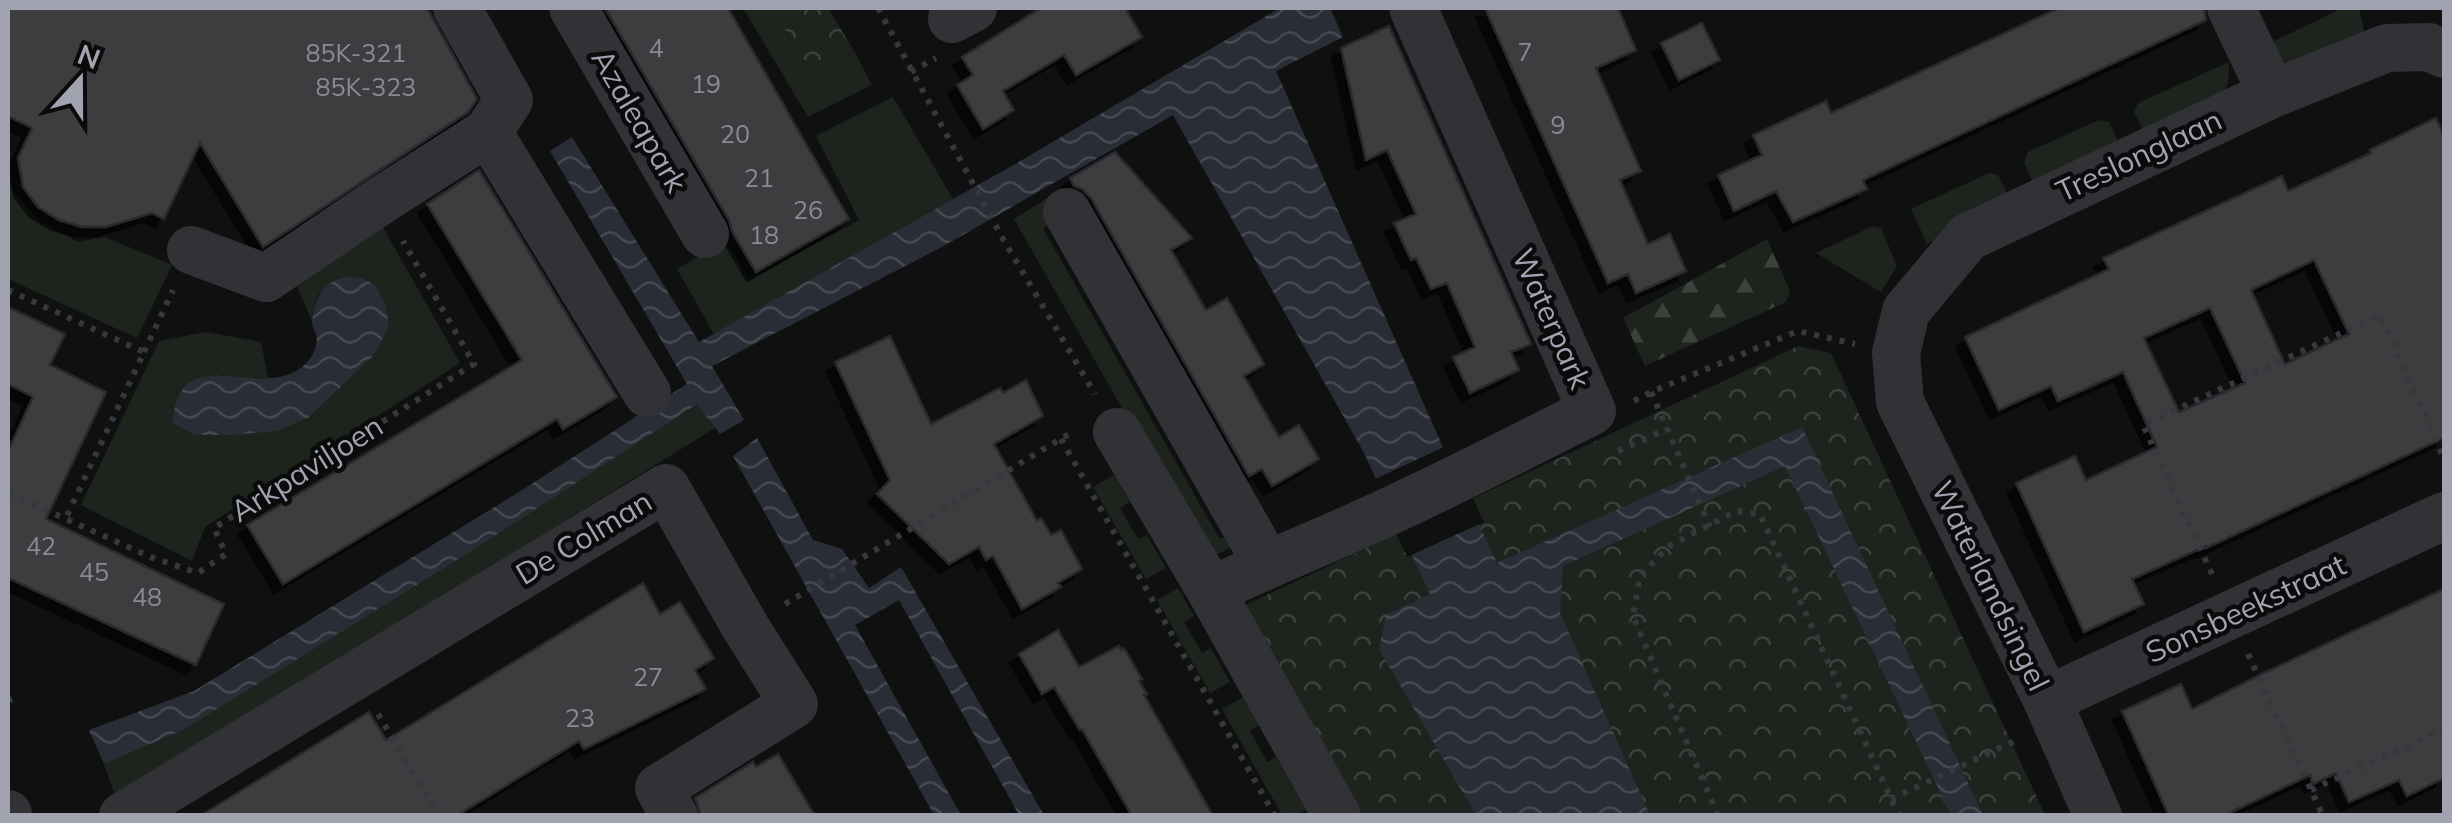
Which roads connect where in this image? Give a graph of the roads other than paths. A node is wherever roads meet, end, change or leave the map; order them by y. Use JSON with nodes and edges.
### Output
{"nodes":[{"id":1,"x":456,"y":8,"type":"edge"},
{"id":2,"x":572,"y":8,"type":"edge"},
{"id":3,"x":1414,"y":8,"type":"edge"},
{"id":4,"x":2230,"y":8,"type":"edge"},
{"id":5,"x":2444,"y":54,"type":"edge"},
{"id":6,"x":2272,"y":94,"type":"junction"},
{"id":7,"x":488,"y":132,"type":"junction"},
{"id":8,"x":1067,"y":212,"type":"dead end"},
{"id":9,"x":705,"y":234,"type":"dead end"},
{"id":10,"x":191,"y":250,"type":"road end"},
{"id":11,"x":1896,"y":353,"type":"joint"},
{"id":12,"x":648,"y":393,"type":"dead end"},
{"id":13,"x":1111,"y":422,"type":"road end"},
{"id":14,"x":2444,"y":516,"type":"edge"},
{"id":15,"x":1266,"y":564,"type":"junction"},
{"id":16,"x":1211,"y":591,"type":"junction"},
{"id":17,"x":2047,"y":700,"type":"junction"},
{"id":18,"x":123,"y":816,"type":"edge"},
{"id":19,"x":674,"y":816,"type":"edge"},
{"id":20,"x":1338,"y":816,"type":"edge"},
{"id":21,"x":2098,"y":816,"type":"edge"}],
"edges":[{"from":1,"to":7,"type":"street"},
{"from":2,"to":9,"type":"street","name":"Azaleapark"},
{"from":3,"to":15,"type":"street","name":"Waterpark"},
{"from":4,"to":6,"type":"street"},
{"from":5,"to":6,"type":"street","name":"Treslonglaan"},
{"from":6,"to":11,"type":"street","name":"Treslonglaan"},
{"from":7,"to":10,"type":"street"},
{"from":7,"to":12,"type":"street"},
{"from":8,"to":15,"type":"street"},
{"from":11,"to":17,"type":"street","name":"Waterlandsingel"},
{"from":13,"to":16,"type":"street"},
{"from":14,"to":17,"type":"street","name":"Sonsbeekstraat"},
{"from":15,"to":16,"type":"street","name":"Waterpark"},
{"from":16,"to":20,"type":"street"},
{"from":17,"to":21,"type":"street","name":"Waterlandsingel"},
{"from":18,"to":19,"type":"street","name":"De Colman"}]}
